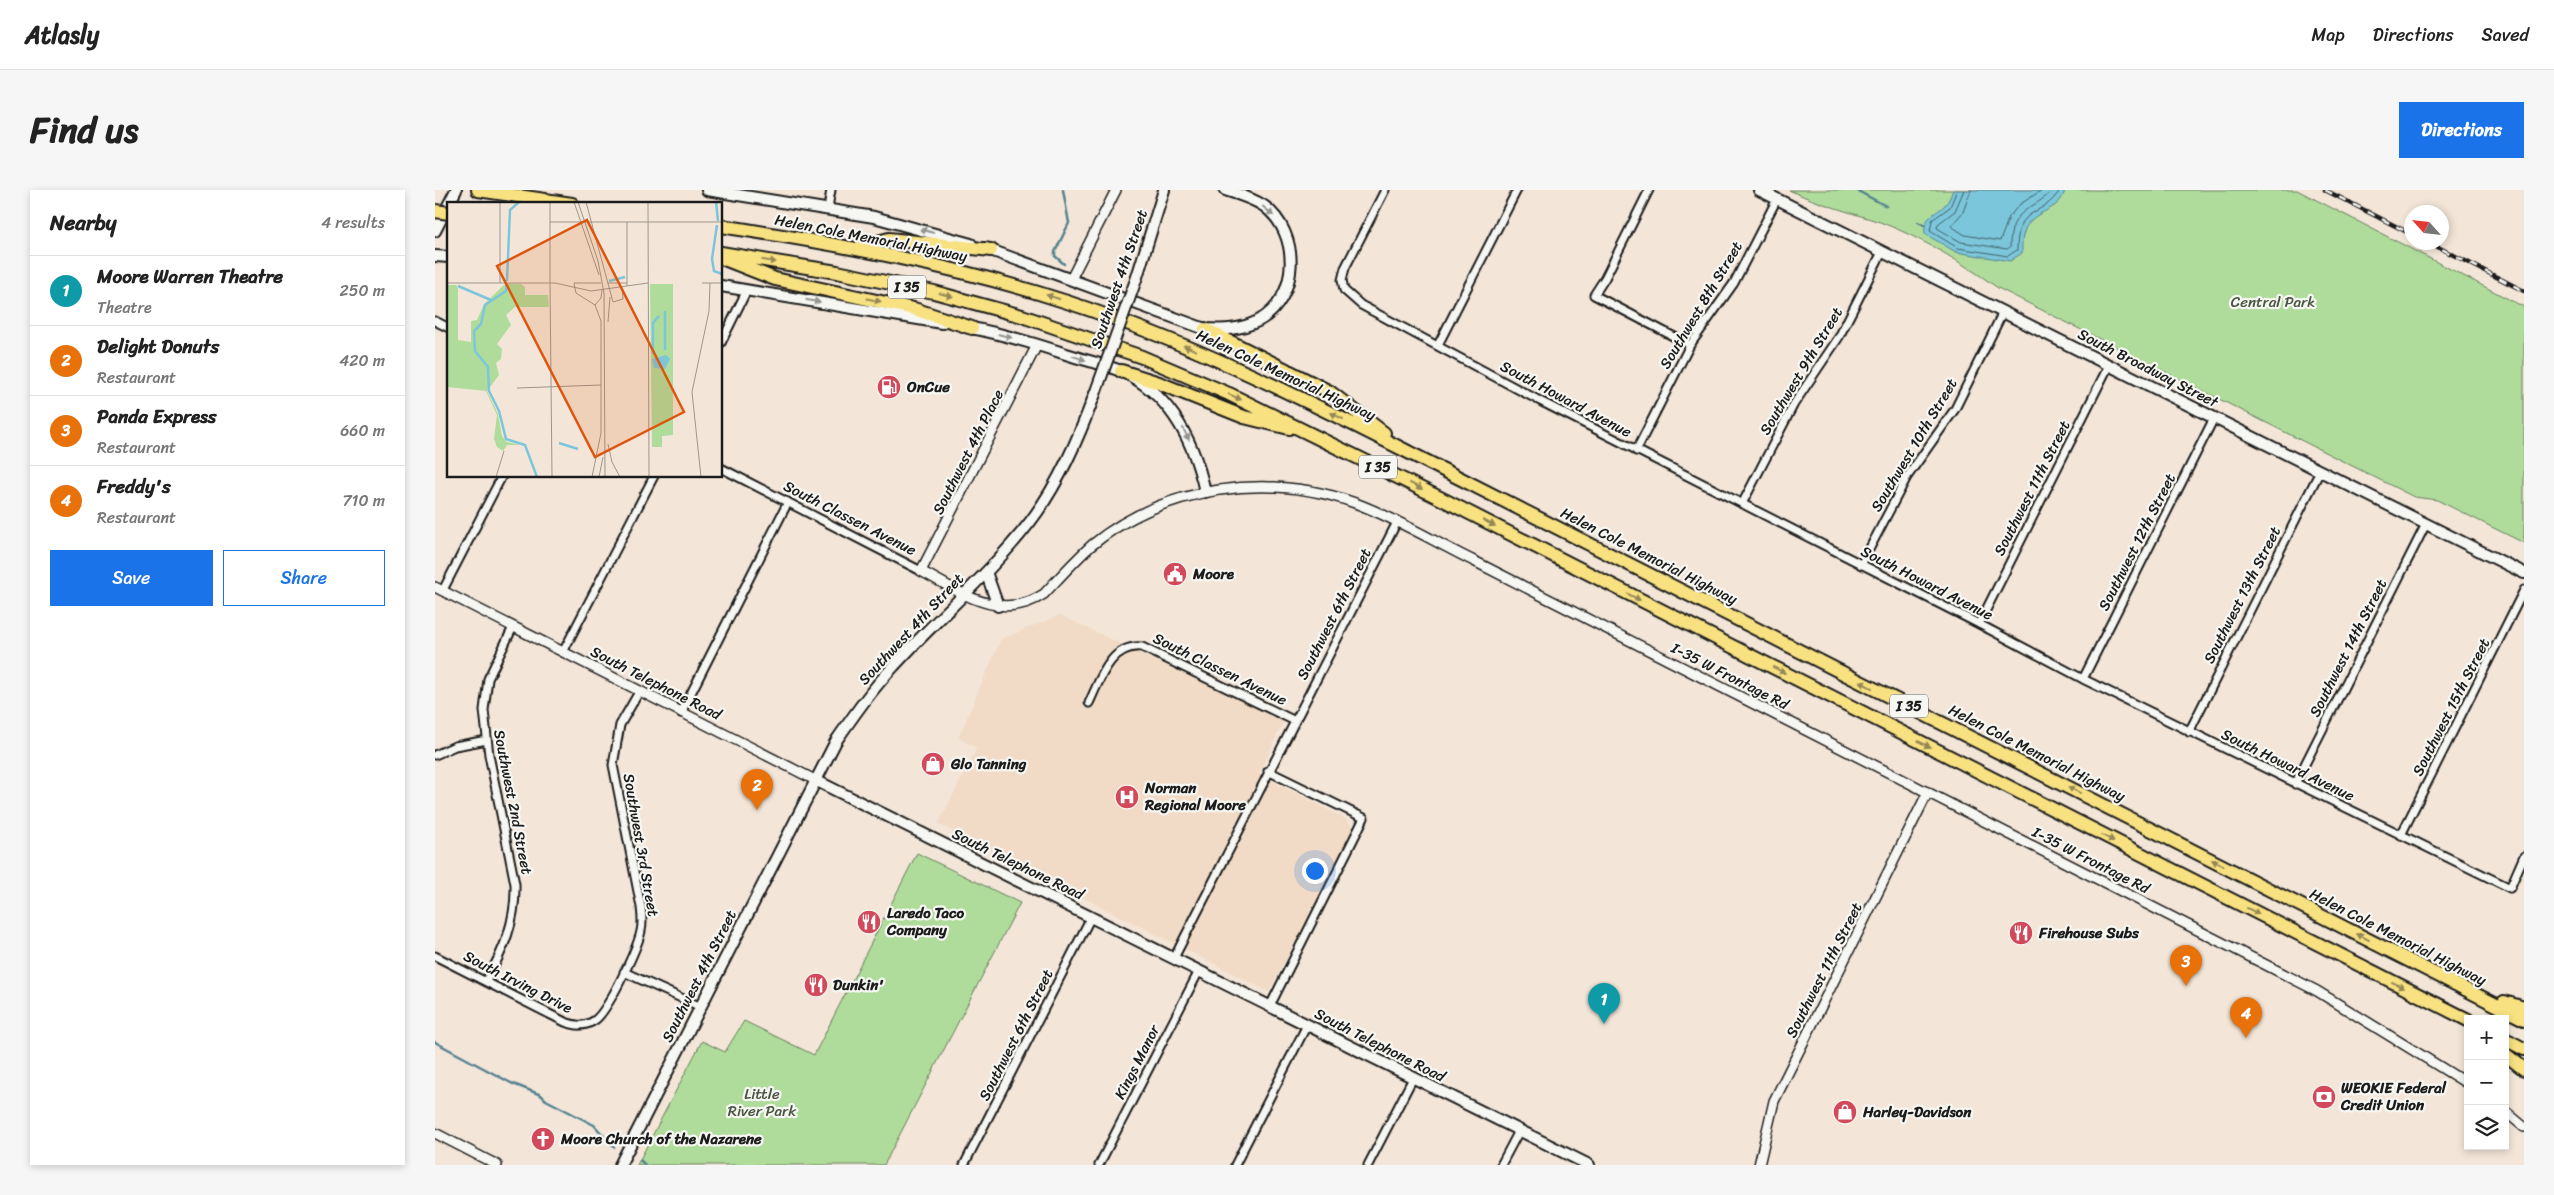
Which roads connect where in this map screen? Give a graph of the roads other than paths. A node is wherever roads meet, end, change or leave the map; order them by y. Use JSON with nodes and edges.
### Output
{"nodes":[{"id":1,"x":456,"y":190,"type":"edge"},
{"id":2,"x":479,"y":190,"type":"edge"},
{"id":3,"x":707,"y":190,"type":"edge"},
{"id":4,"x":831,"y":190,"type":"edge"},
{"id":5,"x":1116,"y":190,"type":"edge"},
{"id":6,"x":1165,"y":190,"type":"edge"},
{"id":7,"x":1225,"y":190,"type":"edge"},
{"id":8,"x":1385,"y":190,"type":"edge"},
{"id":9,"x":1517,"y":190,"type":"edge"},
{"id":10,"x":1649,"y":190,"type":"edge"},
{"id":11,"x":1759,"y":190,"type":"edge"},
{"id":12,"x":1777,"y":199,"type":"junction"},
{"id":13,"x":450,"y":202,"type":"edge"},
{"id":14,"x":559,"y":202,"type":"edge"},
{"id":15,"x":447,"y":208,"type":"edge"},
{"id":16,"x":828,"y":208,"type":"junction"},
{"id":17,"x":723,"y":226,"type":"edge"},
{"id":18,"x":435,"y":231,"type":"edge"},
{"id":19,"x":857,"y":248,"type":"junction"},
{"id":20,"x":991,"y":250,"type":"junction"},
{"id":21,"x":1882,"y":252,"type":"junction"},
{"id":22,"x":723,"y":253,"type":"edge"},
{"id":23,"x":723,"y":259,"type":"edge"},
{"id":24,"x":1071,"y":279,"type":"junction"},
{"id":25,"x":723,"y":286,"type":"edge"},
{"id":26,"x":747,"y":290,"type":"junction"},
{"id":27,"x":2003,"y":312,"type":"junction"},
{"id":28,"x":435,"y":321,"type":"edge"},
{"id":29,"x":447,"y":327,"type":"edge"},
{"id":30,"x":972,"y":328,"type":"junction"},
{"id":31,"x":1205,"y":329,"type":"junction"},
{"id":32,"x":723,"y":339,"type":"edge"},
{"id":33,"x":1037,"y":345,"type":"junction"},
{"id":34,"x":1438,"y":345,"type":"junction"},
{"id":35,"x":1690,"y":345,"type":"junction"},
{"id":36,"x":2109,"y":365,"type":"junction"},
{"id":37,"x":1121,"y":371,"type":"junction"},
{"id":38,"x":2215,"y":418,"type":"junction"},
{"id":39,"x":1310,"y":433,"type":"junction"},
{"id":40,"x":1636,"y":451,"type":"junction"},
{"id":41,"x":1412,"y":454,"type":"junction"},
{"id":42,"x":723,"y":469,"type":"edge"},
{"id":43,"x":2320,"y":471,"type":"junction"},
{"id":44,"x":501,"y":478,"type":"edge"},
{"id":45,"x":652,"y":478,"type":"edge"},
{"id":46,"x":1205,"y":492,"type":"junction"},
{"id":47,"x":788,"y":502,"type":"junction"},
{"id":48,"x":1742,"y":504,"type":"junction"},
{"id":49,"x":1397,"y":522,"type":"junction"},
{"id":50,"x":2426,"y":524,"type":"junction"},
{"id":51,"x":1861,"y":565,"type":"junction"},
{"id":52,"x":921,"y":571,"type":"junction"},
{"id":53,"x":986,"y":572,"type":"junction"},
{"id":54,"x":2524,"y":573,"type":"edge"},
{"id":55,"x":439,"y":588,"type":"edge"},
{"id":56,"x":2524,"y":590,"type":"edge"},
{"id":57,"x":965,"y":594,"type":"junction"},
{"id":58,"x":998,"y":606,"type":"junction"},
{"id":59,"x":1979,"y":624,"type":"junction"},
{"id":60,"x":513,"y":627,"type":"junction"},
{"id":61,"x":563,"y":652,"type":"junction"},
{"id":62,"x":2083,"y":679,"type":"junction"},
{"id":63,"x":639,"y":692,"type":"junction"},
{"id":64,"x":1089,"y":703,"type":"dead end"},
{"id":65,"x":681,"y":713,"type":"junction"},
{"id":66,"x":1295,"y":721,"type":"junction"},
{"id":67,"x":2189,"y":732,"type":"junction"},
{"id":68,"x":487,"y":740,"type":"junction"},
{"id":69,"x":435,"y":755,"type":"edge"},
{"id":70,"x":1268,"y":771,"type":"junction"},
{"id":71,"x":815,"y":780,"type":"junction"},
{"id":72,"x":2295,"y":784,"type":"junction"},
{"id":73,"x":1928,"y":792,"type":"junction"},
{"id":74,"x":2401,"y":835,"type":"junction"},
{"id":75,"x":2524,"y":856,"type":"edge"},
{"id":76,"x":1091,"y":917,"type":"junction"},
{"id":77,"x":435,"y":956,"type":"edge"},
{"id":78,"x":1174,"y":958,"type":"junction"},
{"id":79,"x":1199,"y":970,"type":"junction"},
{"id":80,"x":624,"y":972,"type":"junction"},
{"id":81,"x":486,"y":981,"type":"junction"},
{"id":82,"x":2468,"y":991,"type":"junction"},
{"id":83,"x":1270,"y":1006,"type":"junction"},
{"id":84,"x":701,"y":1007,"type":"junction"},
{"id":85,"x":2524,"y":1008,"type":"edge"},
{"id":86,"x":2449,"y":1011,"type":"junction"},
{"id":87,"x":2464,"y":1018,"type":"edge"},
{"id":88,"x":2524,"y":1019,"type":"edge"},
{"id":89,"x":2464,"y":1022,"type":"edge"},
{"id":90,"x":589,"y":1023,"type":"joint"},
{"id":91,"x":1307,"y":1025,"type":"junction"},
{"id":92,"x":2509,"y":1041,"type":"edge"},
{"id":93,"x":2524,"y":1049,"type":"edge"},
{"id":94,"x":2509,"y":1057,"type":"edge"},
{"id":95,"x":2524,"y":1069,"type":"edge"},
{"id":96,"x":1413,"y":1078,"type":"junction"},
{"id":97,"x":2464,"y":1082,"type":"edge"},
{"id":98,"x":2509,"y":1115,"type":"edge"},
{"id":99,"x":2524,"y":1126,"type":"edge"},
{"id":100,"x":1519,"y":1131,"type":"junction"},
{"id":101,"x":435,"y":1133,"type":"edge"},
{"id":102,"x":497,"y":1165,"type":"edge"},
{"id":103,"x":620,"y":1165,"type":"edge"},
{"id":104,"x":964,"y":1165,"type":"edge"},
{"id":105,"x":1099,"y":1165,"type":"edge"},
{"id":106,"x":1235,"y":1165,"type":"edge"},
{"id":107,"x":1368,"y":1165,"type":"edge"},
{"id":108,"x":1501,"y":1165,"type":"edge"},
{"id":109,"x":1589,"y":1165,"type":"edge"},
{"id":110,"x":1759,"y":1165,"type":"edge"}],
"edges":[{"from":1,"to":13,"type":"main road"},
{"from":2,"to":14,"type":"highway"},
{"from":3,"to":16,"type":"main road"},
{"from":4,"to":16,"type":"street"},
{"from":5,"to":24,"type":"street"},
{"from":6,"to":53,"type":"main road","name":"Southwest 4th Street","bridge":true},
{"from":7,"to":31,"type":"main road","one_way":true},
{"from":8,"to":34,"type":"street","name":"South Howard Avenue"},
{"from":9,"to":34,"type":"street"},
{"from":10,"to":35,"type":"street"},
{"from":11,"to":12,"type":"main road","name":"South Broadway Street"},
{"from":12,"to":21,"type":"main road","name":"South Broadway Street"},
{"from":12,"to":35,"type":"street","name":"Southwest 8th Street"},
{"from":15,"to":18,"type":"main road"},
{"from":20,"to":16,"type":"main road","one_way":true},
{"from":17,"to":19,"type":"highway","name":"Helen Cole Memorial Highway","number":"I 35"},
{"from":19,"to":20,"type":"highway"},
{"from":41,"to":19,"type":"highway","name":"Helen Cole Memorial Highway","number":"I 35","one_way":true},
{"from":20,"to":24,"type":"main road"},
{"from":21,"to":27,"type":"main road","name":"South Broadway Street"},
{"from":21,"to":48,"type":"street","name":"Southwest 9th Street"},
{"from":22,"to":39,"type":"highway","number":"I 35","one_way":true},
{"from":23,"to":30,"type":"highway","one_way":true},
{"from":24,"to":31,"type":"main road"},
{"from":25,"to":26,"type":"main road"},
{"from":26,"to":30,"type":"main road","one_way":true},
{"from":26,"to":32,"type":"street"},
{"from":27,"to":36,"type":"main road","name":"South Broadway Street"},
{"from":27,"to":51,"type":"street","name":"Southwest 10th Street"},
{"from":28,"to":29,"type":"street"},
{"from":30,"to":33,"type":"main road","one_way":true},
{"from":31,"to":41,"type":"highway"},
{"from":33,"to":37,"type":"main road","one_way":true},
{"from":33,"to":52,"type":"street","name":"Southwest 4th Place"},
{"from":34,"to":40,"type":"street","name":"South Howard Avenue"},
{"from":35,"to":40,"type":"street","name":"Southwest 8th Street"},
{"from":36,"to":38,"type":"main road","name":"South Broadway Street"},
{"from":36,"to":59,"type":"street","name":"Southwest 11th Street"},
{"from":37,"to":39,"type":"highway"},
{"from":37,"to":46,"type":"main road","one_way":true},
{"from":38,"to":43,"type":"main road","name":"South Broadway Street"},
{"from":38,"to":62,"type":"street","name":"Southwest 12th Street"},
{"from":39,"to":86,"type":"highway","number":"I 35","one_way":true},
{"from":40,"to":48,"type":"street","name":"South Howard Avenue"},
{"from":82,"to":41,"type":"highway","name":"Helen Cole Memorial Highway","number":"I 35","one_way":true},
{"from":42,"to":47,"type":"street","name":"South Classen Avenue"},
{"from":43,"to":50,"type":"main road","name":"South Broadway Street"},
{"from":43,"to":67,"type":"street","name":"Southwest 13th Street"},
{"from":44,"to":55,"type":"street"},
{"from":45,"to":61,"type":"street"},
{"from":46,"to":49,"type":"street","name":"I-35 W Frontage Rd"},
{"from":46,"to":58,"type":"street","name":"I-35 W Frontage Rd"},
{"from":47,"to":52,"type":"street","name":"South Classen Avenue"},
{"from":47,"to":65,"type":"street"},
{"from":48,"to":51,"type":"street","name":"South Howard Avenue"},
{"from":49,"to":66,"type":"street","name":"Southwest 6th Street"},
{"from":49,"to":73,"type":"street","name":"I-35 W Frontage Rd"},
{"from":50,"to":54,"type":"main road","name":"South Broadway Street"},
{"from":50,"to":72,"type":"street","name":"Southwest 14th Street"},
{"from":51,"to":59,"type":"street","name":"South Howard Avenue"},
{"from":52,"to":57,"type":"street","name":"South Classen Avenue"},
{"from":53,"to":57,"type":"main road","name":"Southwest 4th Street"},
{"from":53,"to":58,"type":"main road"},
{"from":55,"to":60,"type":"street","name":"South Telephone Road"},
{"from":56,"to":74,"type":"street","name":"Southwest 15th Street"},
{"from":57,"to":58,"type":"street","name":"I-35 W Frontage Rd"},
{"from":57,"to":71,"type":"main road","name":"Southwest 4th Street"},
{"from":59,"to":62,"type":"street","name":"South Howard Avenue"},
{"from":60,"to":61,"type":"street","name":"South Telephone Road"},
{"from":60,"to":68,"type":"street","name":"Southwest 2nd Street"},
{"from":61,"to":63,"type":"street","name":"South Telephone Road"},
{"from":62,"to":67,"type":"street","name":"South Howard Avenue"},
{"from":63,"to":65,"type":"street","name":"South Telephone Road"},
{"from":63,"to":80,"type":"street","name":"Southwest 3rd Street"},
{"from":64,"to":66,"type":"street","name":"South Classen Avenue"},
{"from":65,"to":71,"type":"street","name":"South Telephone Road"},
{"from":66,"to":70,"type":"street","name":"Southwest 6th Street"},
{"from":67,"to":72,"type":"street","name":"South Howard Avenue"},
{"from":68,"to":69,"type":"street"},
{"from":68,"to":81,"type":"street","name":"Southwest 2nd Street"},
{"from":70,"to":78,"type":"street","name":"Southwest 6th Street"},
{"from":70,"to":83,"type":"street"},
{"from":71,"to":76,"type":"main road","name":"South Telephone Road"},
{"from":71,"to":84,"type":"main road","name":"Southwest 4th Street"},
{"from":72,"to":74,"type":"street","name":"South Howard Avenue"},
{"from":73,"to":97,"type":"street","name":"I-35 W Frontage Rd"},
{"from":73,"to":110,"type":"street","name":"Southwest 11th Street"},
{"from":74,"to":75,"type":"street","name":"South Howard Avenue"},
{"from":76,"to":78,"type":"main road","name":"South Telephone Road"},
{"from":76,"to":104,"type":"street","name":"Southwest 6th Street"},
{"from":77,"to":81,"type":"street","name":"South Irving Drive"},
{"from":78,"to":79,"type":"main road","name":"South Telephone Road"},
{"from":79,"to":83,"type":"main road","name":"South Telephone Road"},
{"from":79,"to":105,"type":"street","name":"Kings Manor"},
{"from":80,"to":84,"type":"street"},
{"from":80,"to":90,"type":"street","name":"Southwest 3rd Street"},
{"from":81,"to":90,"type":"street","name":"South Irving Drive"},
{"from":82,"to":85,"type":"highway"},
{"from":82,"to":88,"type":"highway","name":"Helen Cole Memorial Highway","number":"I 35"},
{"from":83,"to":91,"type":"main road","name":"South Telephone Road"},
{"from":84,"to":103,"type":"main road","name":"Southwest 4th Street"},
{"from":86,"to":87,"type":"highway","number":"I 35"},
{"from":86,"to":89,"type":"highway"},
{"from":91,"to":96,"type":"main road","name":"South Telephone Road"},
{"from":91,"to":106,"type":"street"},
{"from":92,"to":93,"type":"highway"},
{"from":94,"to":95,"type":"highway"},
{"from":96,"to":100,"type":"main road","name":"South Telephone Road"},
{"from":96,"to":107,"type":"street"},
{"from":98,"to":99,"type":"street"},
{"from":100,"to":108,"type":"street"},
{"from":100,"to":109,"type":"main road","name":"South Telephone Road"},
{"from":101,"to":102,"type":"street"}]}
